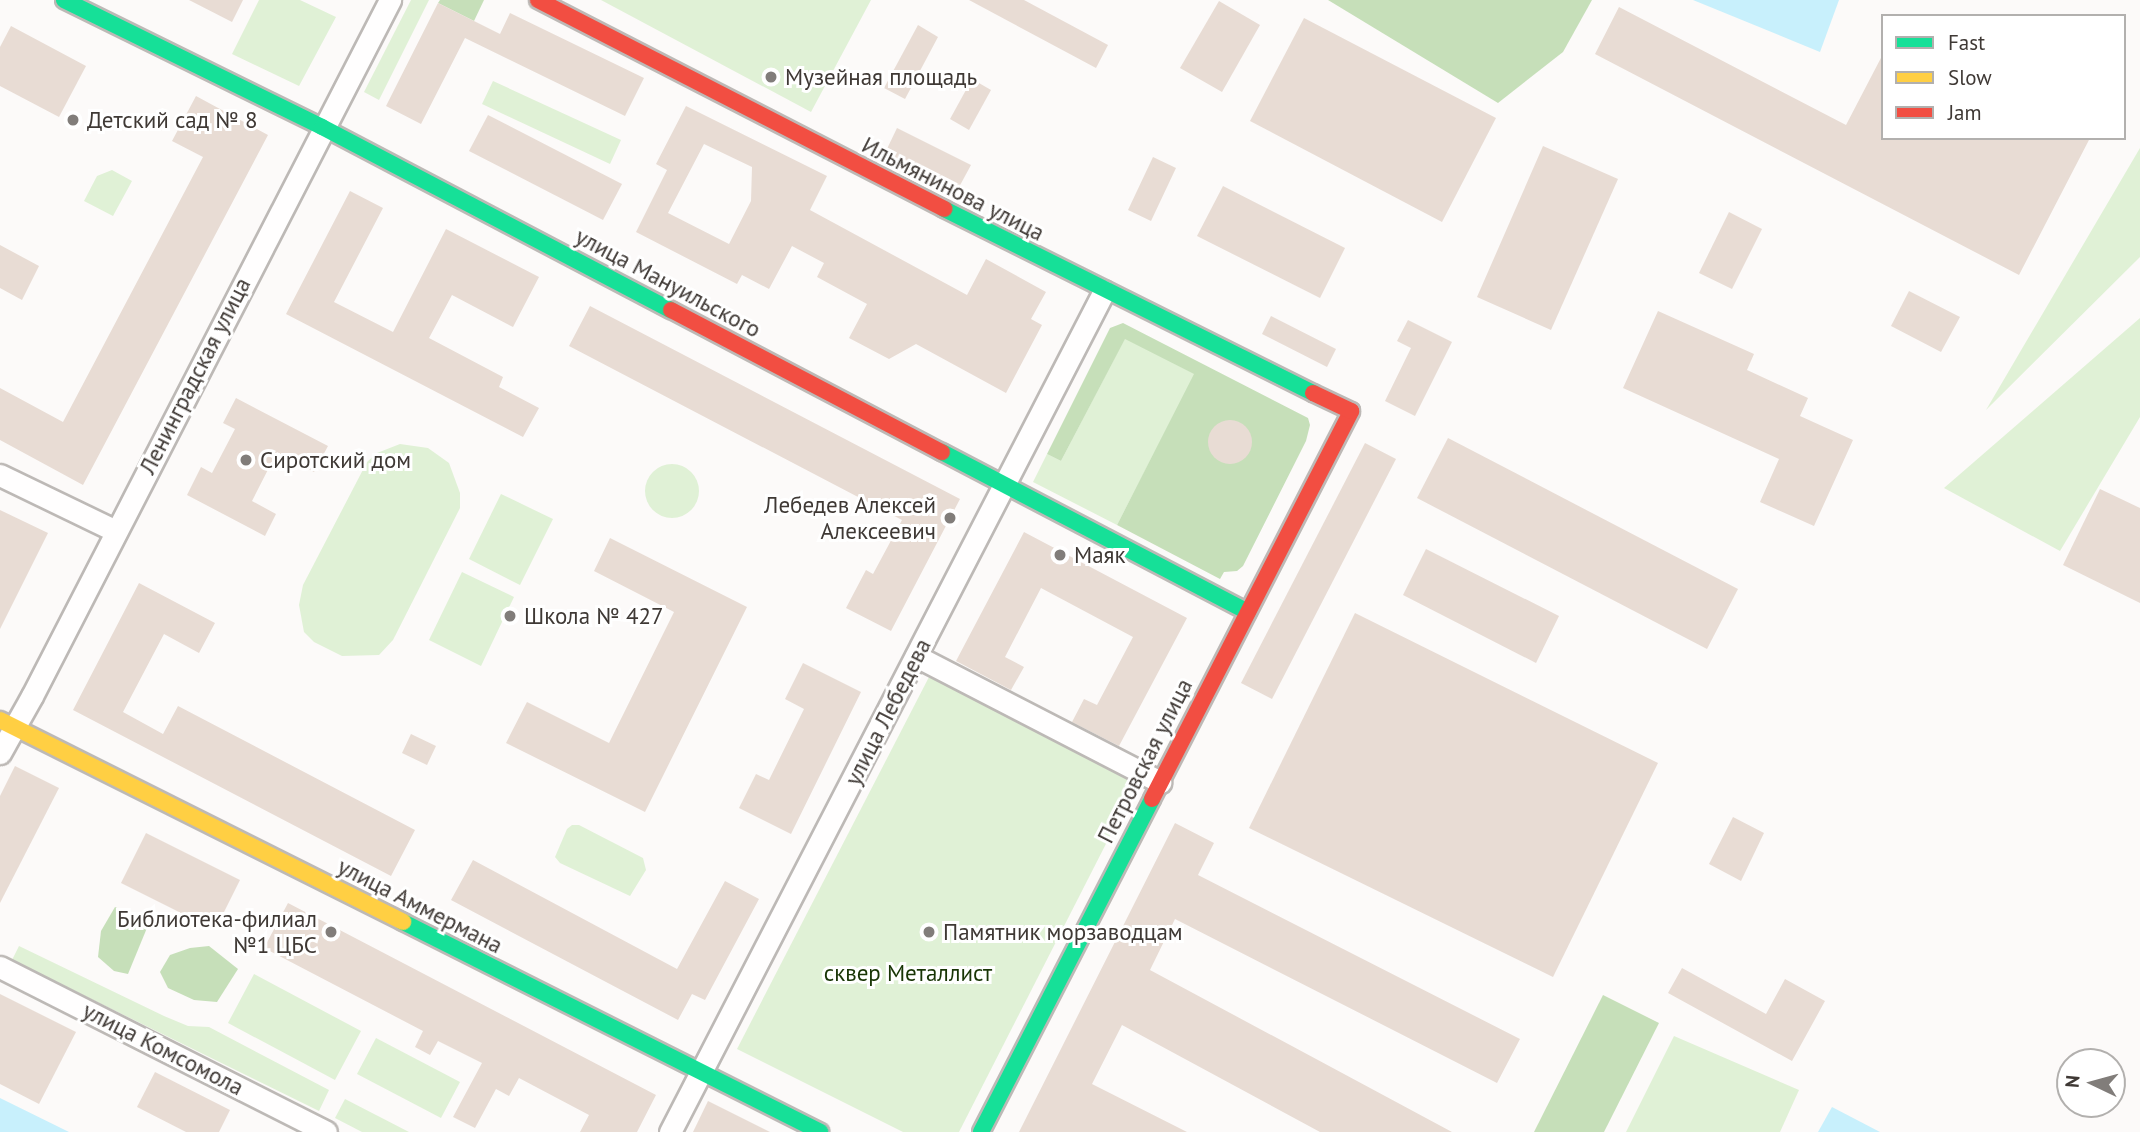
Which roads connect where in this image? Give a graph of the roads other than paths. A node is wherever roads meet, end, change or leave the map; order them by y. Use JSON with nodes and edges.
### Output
{"nodes":[{"id":1,"x":64,"y":0,"type":"edge"},
{"id":2,"x":390,"y":0,"type":"edge"},
{"id":3,"x":538,"y":0,"type":"edge"},
{"id":4,"x":322,"y":127,"type":"junction"},
{"id":5,"x":1104,"y":291,"type":"junction"},
{"id":6,"x":1351,"y":411,"type":"joint"},
{"id":7,"x":0,"y":475,"type":"edge"},
{"id":8,"x":1004,"y":485,"type":"junction"},
{"id":9,"x":116,"y":531,"type":"junction"},
{"id":10,"x":1248,"y":612,"type":"junction"},
{"id":11,"x":916,"y":656,"type":"junction"},
{"id":12,"x":7,"y":724,"type":"edge"},
{"id":13,"x":0,"y":753,"type":"edge"},
{"id":14,"x":1160,"y":782,"type":"junction"},
{"id":15,"x":0,"y":967,"type":"edge"},
{"id":16,"x":702,"y":1073,"type":"junction"},
{"id":17,"x":326,"y":1132,"type":"edge"},
{"id":18,"x":670,"y":1132,"type":"edge"},
{"id":19,"x":820,"y":1132,"type":"edge"},
{"id":20,"x":981,"y":1132,"type":"edge"}],
"edges":[{"from":1,"to":4,"type":"street","name":"улица Мануильского"},
{"from":2,"to":4,"type":"street","name":"Ленинградская улица"},
{"from":3,"to":5,"type":"street","name":"Ильмянинова улица"},
{"from":4,"to":8,"type":"street","name":"улица Мануильского"},
{"from":4,"to":9,"type":"street","name":"Ленинградская улица"},
{"from":5,"to":6,"type":"street","name":"Ильмянинова улица"},
{"from":5,"to":8,"type":"street","name":"улица Лебедева"},
{"from":6,"to":10,"type":"street","name":"Петровская улица"},
{"from":7,"to":9,"type":"street"},
{"from":8,"to":10,"type":"street","name":"улица Мануильского"},
{"from":8,"to":11,"type":"street","name":"улица Лебедева"},
{"from":9,"to":12,"type":"street","name":"Ленинградская улица"},
{"from":10,"to":14,"type":"street","name":"Петровская улица"},
{"from":11,"to":14,"type":"street"},
{"from":11,"to":16,"type":"street","name":"улица Лебедева"},
{"from":12,"to":13,"type":"street","name":"Ленинградская улица"},
{"from":12,"to":16,"type":"street","name":"улица Аммермана"},
{"from":14,"to":20,"type":"street","name":"Петровская улица"},
{"from":15,"to":17,"type":"street","name":"улица Комсомола"},
{"from":16,"to":18,"type":"street","name":"улица Лебедева"},
{"from":16,"to":19,"type":"street","name":"улица Аммермана"}]}
